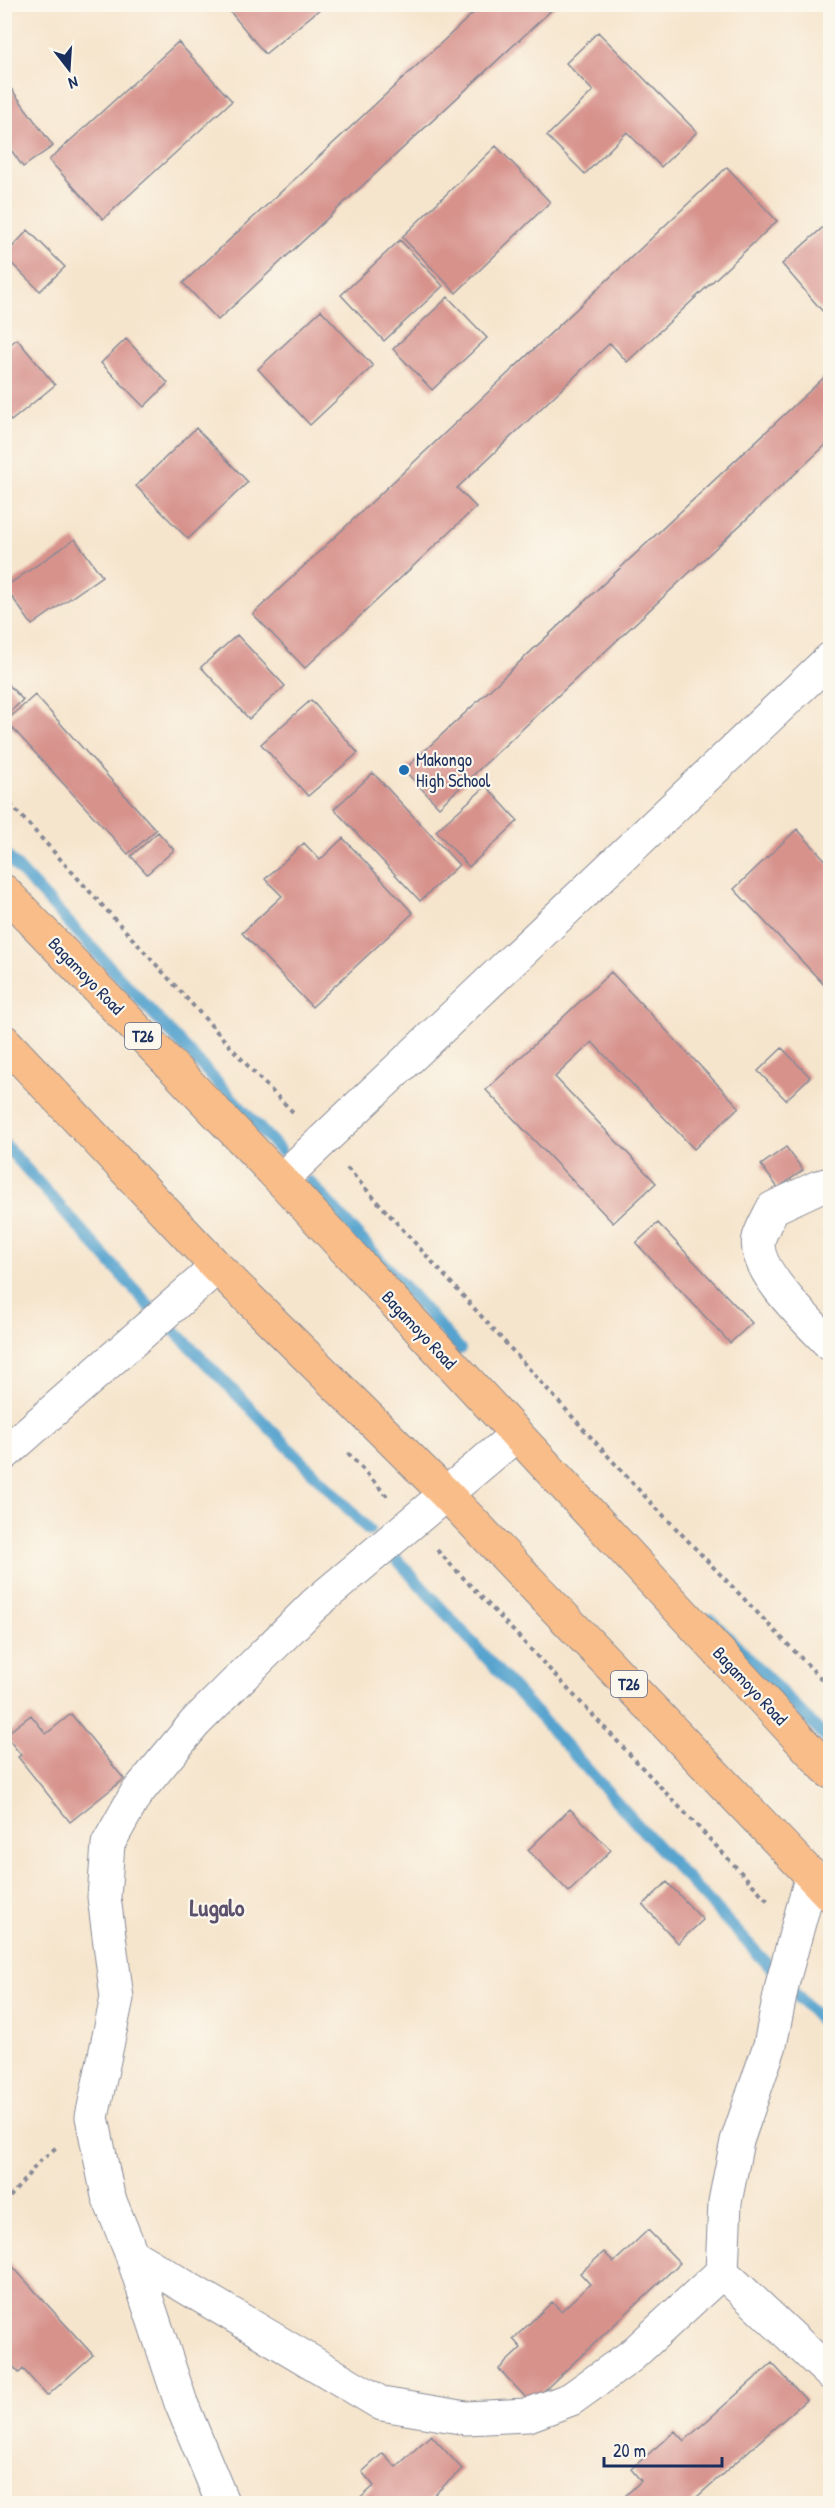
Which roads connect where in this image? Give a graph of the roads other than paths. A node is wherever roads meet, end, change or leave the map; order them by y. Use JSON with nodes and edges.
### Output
{"nodes":[{"id":1,"x":831,"y":659,"type":"edge"},
{"id":2,"x":4,"y":891,"type":"edge"},
{"id":3,"x":4,"y":1041,"type":"edge"},
{"id":4,"x":281,"y":1180,"type":"junction"},
{"id":5,"x":831,"y":1184,"type":"edge"},
{"id":6,"x":217,"y":1267,"type":"junction"},
{"id":7,"x":831,"y":1344,"type":"edge"},
{"id":8,"x":516,"y":1435,"type":"junction"},
{"id":9,"x":4,"y":1454,"type":"edge"},
{"id":10,"x":446,"y":1494,"type":"junction"},
{"id":11,"x":831,"y":1772,"type":"edge"},
{"id":12,"x":821,"y":1885,"type":"edge"},
{"id":13,"x":132,"y":2255,"type":"junction"},
{"id":14,"x":722,"y":2272,"type":"junction"},
{"id":15,"x":831,"y":2373,"type":"edge"},
{"id":16,"x":223,"y":2504,"type":"edge"}],
"edges":[{"from":1,"to":4,"type":"lane"},
{"from":2,"to":4,"type":"highway","name":"Bagamoyo Road","number":"T26"},
{"from":3,"to":6,"type":"highway","number":"T26"},
{"from":4,"to":8,"type":"highway","name":"Bagamoyo Road","number":"T26"},
{"from":5,"to":7,"type":"lane"},
{"from":6,"to":9,"type":"lane"},
{"from":6,"to":10,"type":"highway","number":"T26"},
{"from":8,"to":10,"type":"lane"},
{"from":8,"to":11,"type":"highway","name":"Bagamoyo Road","number":"T26"},
{"from":10,"to":12,"type":"highway","number":"T26"},
{"from":10,"to":13,"type":"lane"},
{"from":12,"to":14,"type":"lane"},
{"from":13,"to":14,"type":"lane"},
{"from":13,"to":16,"type":"lane"},
{"from":14,"to":15,"type":"lane"}]}
